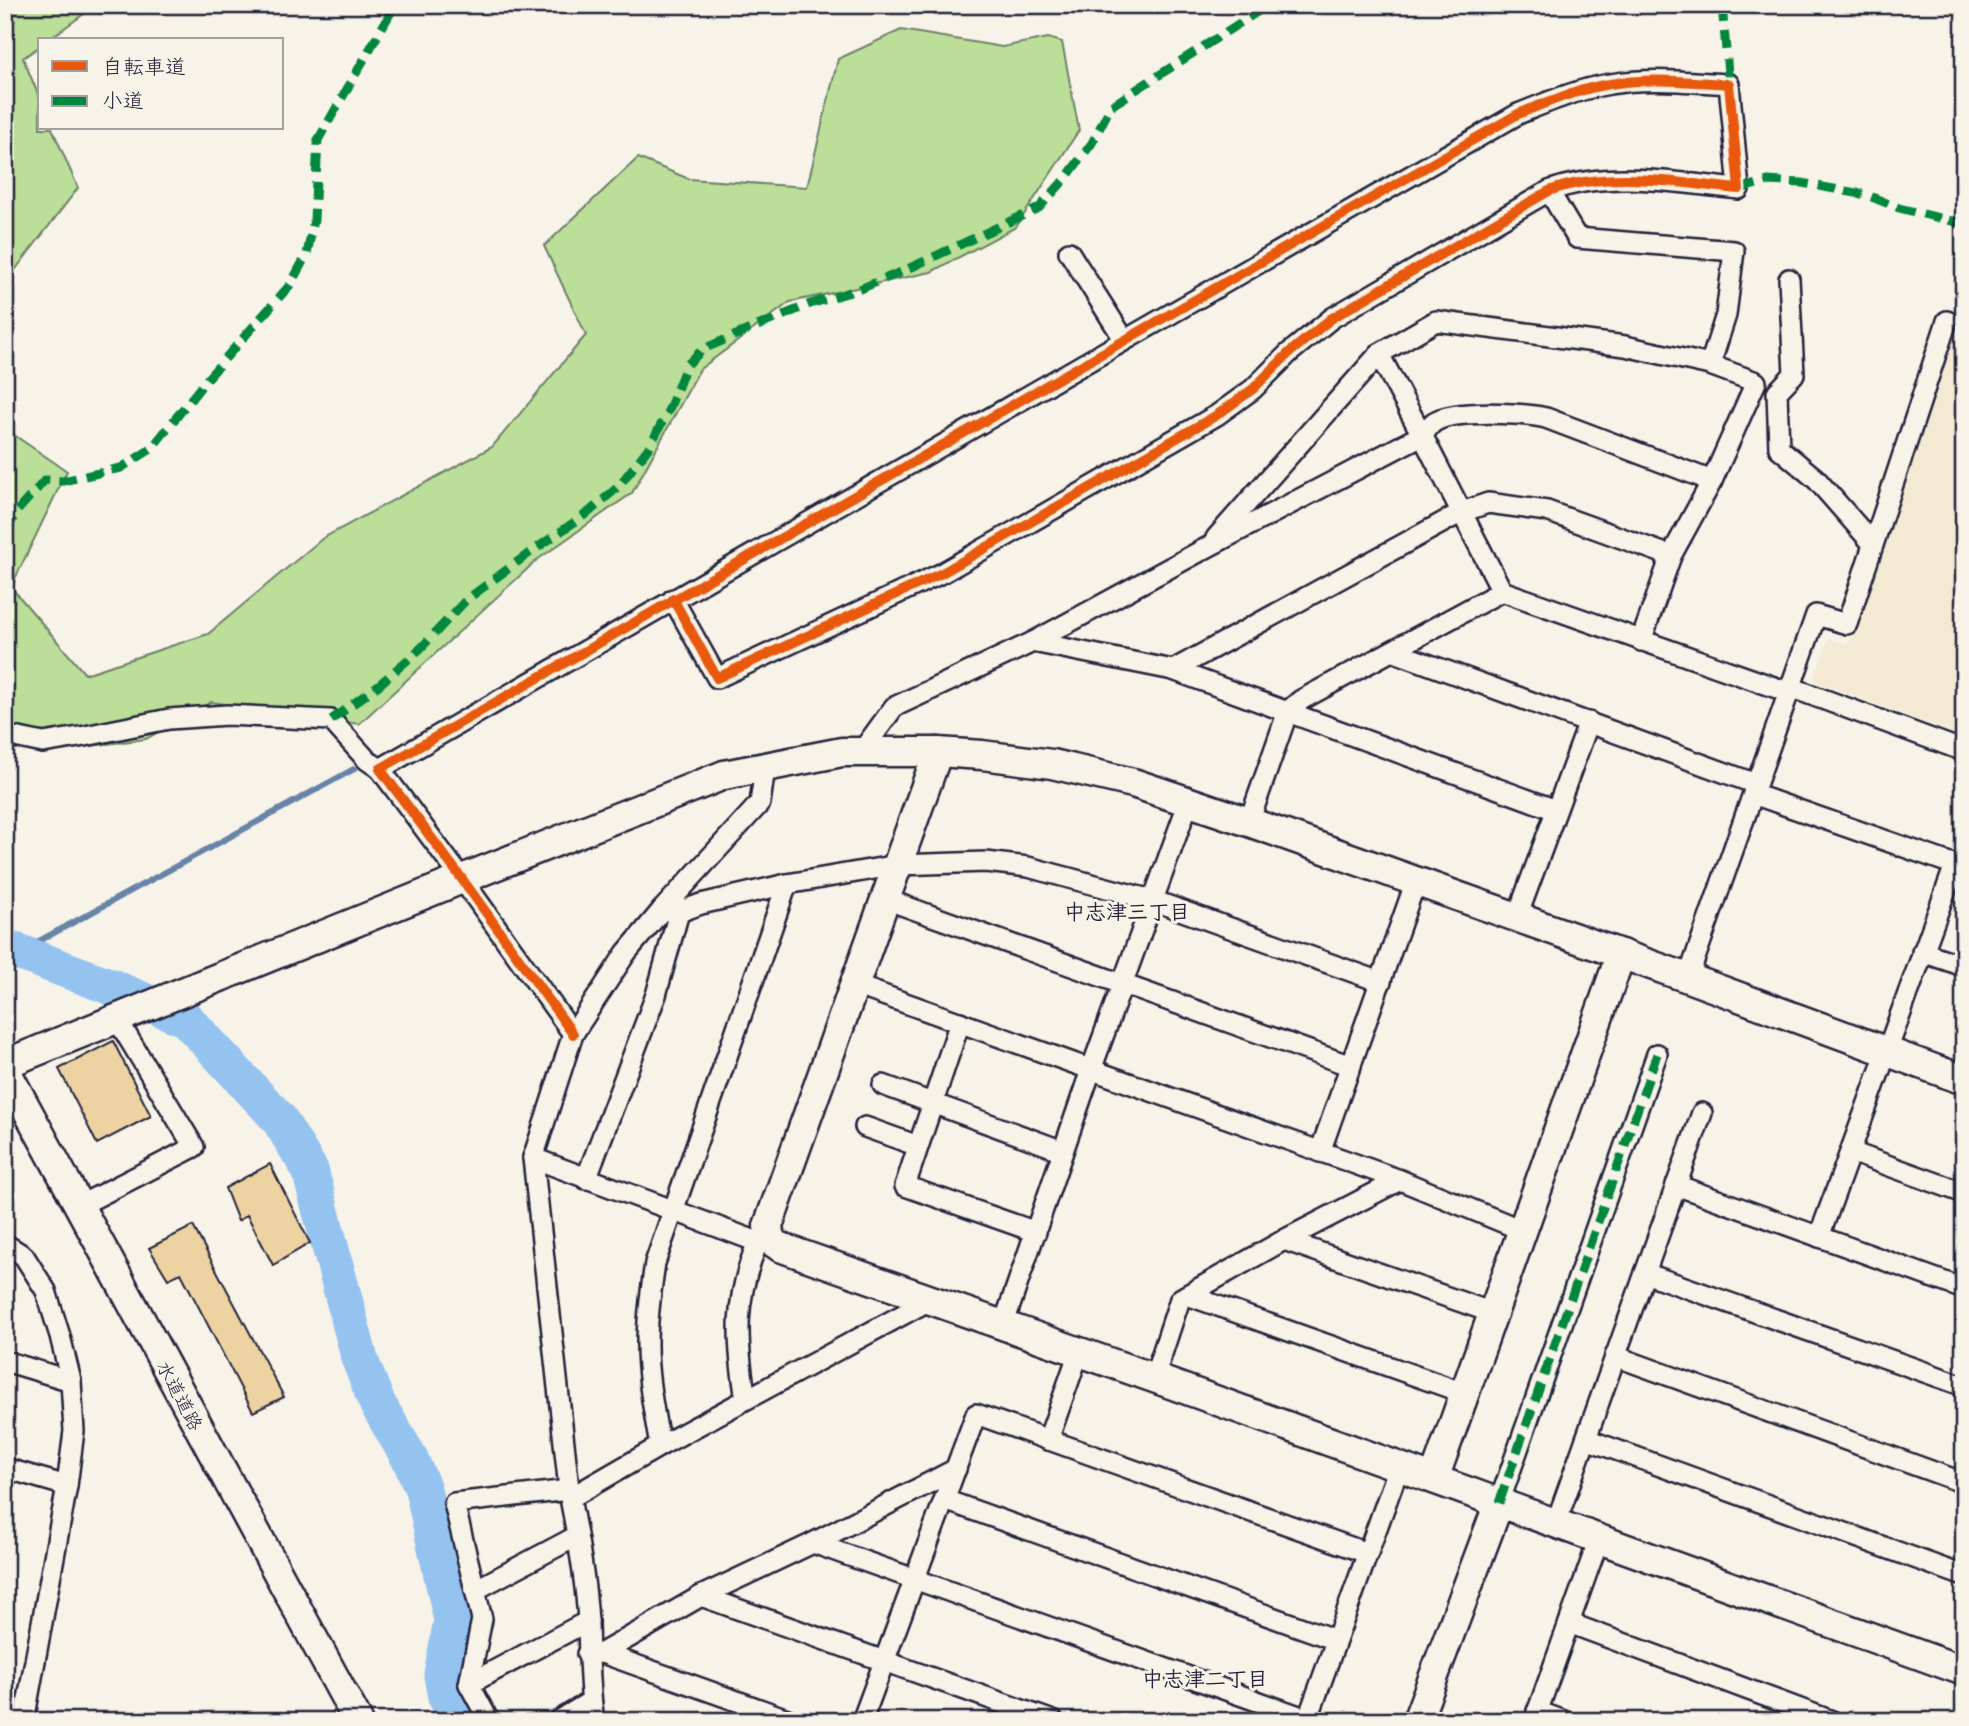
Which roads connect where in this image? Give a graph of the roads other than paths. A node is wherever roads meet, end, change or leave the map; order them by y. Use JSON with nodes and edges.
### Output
{"nodes":[{"id":1,"x":1549,"y":191,"type":"junction"},
{"id":2,"x":1069,"y":252,"type":"dead end"},
{"id":3,"x":1789,"y":279,"type":"dead end"},
{"id":4,"x":1947,"y":321,"type":"dead end"},
{"id":5,"x":1124,"y":339,"type":"junction"},
{"id":6,"x":1379,"y":354,"type":"junction"},
{"id":7,"x":1710,"y":365,"type":"junction"},
{"id":8,"x":1756,"y":382,"type":"junction"},
{"id":9,"x":1776,"y":392,"type":"junction"},
{"id":10,"x":1422,"y":435,"type":"junction"},
{"id":11,"x":1712,"y":481,"type":"junction"},
{"id":12,"x":1462,"y":512,"type":"junction"},
{"id":13,"x":1873,"y":544,"type":"junction"},
{"id":14,"x":1208,"y":547,"type":"junction"},
{"id":15,"x":1671,"y":556,"type":"junction"},
{"id":16,"x":1502,"y":592,"type":"junction"},
{"id":17,"x":673,"y":599,"type":"junction"},
{"id":18,"x":1641,"y":641,"type":"junction"},
{"id":19,"x":1033,"y":642,"type":"junction"},
{"id":20,"x":1392,"y":651,"type":"junction"},
{"id":21,"x":1173,"y":670,"type":"junction"},
{"id":22,"x":1789,"y":690,"type":"junction"},
{"id":23,"x":1288,"y":711,"type":"junction"},
{"id":24,"x":1588,"y":722,"type":"junction"},
{"id":25,"x":5,"y":735,"type":"edge"},
{"id":26,"x":862,"y":751,"type":"junction"},
{"id":27,"x":1964,"y":751,"type":"edge"},
{"id":28,"x":938,"y":752,"type":"junction"},
{"id":29,"x":765,"y":768,"type":"junction"},
{"id":30,"x":380,"y":769,"type":"junction"},
{"id":31,"x":1755,"y":789,"type":"junction"},
{"id":32,"x":1189,"y":801,"type":"junction"},
{"id":33,"x":1556,"y":810,"type":"junction"},
{"id":34,"x":1249,"y":822,"type":"junction"},
{"id":35,"x":898,"y":865,"type":"junction"},
{"id":36,"x":1959,"y":867,"type":"edge"},
{"id":37,"x":462,"y":879,"type":"junction"},
{"id":38,"x":1416,"y":881,"type":"junction"},
{"id":39,"x":788,"y":884,"type":"junction"},
{"id":40,"x":885,"y":899,"type":"junction"},
{"id":41,"x":1152,"y":900,"type":"junction"},
{"id":42,"x":670,"y":911,"type":"junction"},
{"id":43,"x":1517,"y":917,"type":"junction"},
{"id":44,"x":1922,"y":952,"type":"junction"},
{"id":45,"x":1621,"y":954,"type":"junction"},
{"id":46,"x":1964,"y":966,"type":"edge"},
{"id":47,"x":1688,"y":978,"type":"junction"},
{"id":48,"x":1381,"y":982,"type":"junction"},
{"id":49,"x":1122,"y":984,"type":"junction"},
{"id":50,"x":855,"y":985,"type":"junction"},
{"id":51,"x":117,"y":1019,"type":"junction"},
{"id":52,"x":960,"y":1023,"type":"junction"},
{"id":53,"x":573,"y":1034,"type":"junction"},
{"id":54,"x":1886,"y":1053,"type":"junction"},
{"id":55,"x":1657,"y":1054,"type":"dead end"},
{"id":56,"x":1351,"y":1066,"type":"junction"},
{"id":57,"x":5,"y":1067,"type":"edge"},
{"id":58,"x":1091,"y":1070,"type":"junction"},
{"id":59,"x":1964,"y":1080,"type":"edge"},
{"id":60,"x":883,"y":1085,"type":"dead end"},
{"id":61,"x":933,"y":1102,"type":"junction"},
{"id":62,"x":1702,"y":1113,"type":"dead end"},
{"id":63,"x":865,"y":1127,"type":"dead end"},
{"id":64,"x":918,"y":1146,"type":"junction"},
{"id":65,"x":1063,"y":1151,"type":"junction"},
{"id":66,"x":1320,"y":1152,"type":"junction"},
{"id":67,"x":1851,"y":1152,"type":"junction"},
{"id":68,"x":533,"y":1157,"type":"junction"},
{"id":69,"x":586,"y":1179,"type":"junction"},
{"id":70,"x":1400,"y":1180,"type":"junction"},
{"id":71,"x":1676,"y":1185,"type":"junction"},
{"id":72,"x":1964,"y":1193,"type":"edge"},
{"id":73,"x":79,"y":1206,"type":"junction"},
{"id":74,"x":673,"y":1210,"type":"junction"},
{"id":75,"x":1524,"y":1231,"type":"junction"},
{"id":76,"x":1035,"y":1232,"type":"junction"},
{"id":77,"x":1819,"y":1237,"type":"junction"},
{"id":78,"x":1284,"y":1240,"type":"junction"},
{"id":79,"x":764,"y":1241,"type":"junction"},
{"id":80,"x":5,"y":1244,"type":"edge"},
{"id":81,"x":1645,"y":1273,"type":"junction"},
{"id":82,"x":1964,"y":1289,"type":"edge"},
{"id":83,"x":1187,"y":1295,"type":"junction"},
{"id":84,"x":930,"y":1300,"type":"junction"},
{"id":85,"x":1493,"y":1313,"type":"junction"},
{"id":86,"x":1003,"y":1326,"type":"junction"},
{"id":87,"x":1079,"y":1352,"type":"junction"},
{"id":88,"x":1615,"y":1356,"type":"junction"},
{"id":89,"x":5,"y":1361,"type":"edge"},
{"id":90,"x":1154,"y":1378,"type":"junction"},
{"id":91,"x":71,"y":1381,"type":"junction"},
{"id":92,"x":1964,"y":1386,"type":"edge"},
{"id":93,"x":1464,"y":1393,"type":"junction"},
{"id":94,"x":746,"y":1399,"type":"junction"},
{"id":95,"x":1586,"y":1439,"type":"junction"},
{"id":96,"x":1048,"y":1440,"type":"junction"},
{"id":97,"x":660,"y":1446,"type":"junction"},
{"id":98,"x":1399,"y":1467,"type":"junction"},
{"id":99,"x":5,"y":1468,"type":"edge"},
{"id":100,"x":956,"y":1469,"type":"junction"},
{"id":101,"x":1434,"y":1479,"type":"junction"},
{"id":102,"x":1964,"y":1483,"type":"edge"},
{"id":103,"x":67,"y":1486,"type":"junction"},
{"id":104,"x":569,"y":1494,"type":"junction"},
{"id":105,"x":944,"y":1500,"type":"junction"},
{"id":106,"x":1499,"y":1503,"type":"junction"},
{"id":107,"x":1556,"y":1523,"type":"junction"},
{"id":108,"x":577,"y":1536,"type":"junction"},
{"id":109,"x":1599,"y":1539,"type":"junction"},
{"id":110,"x":813,"y":1543,"type":"junction"},
{"id":111,"x":1367,"y":1553,"type":"junction"},
{"id":112,"x":1964,"y":1576,"type":"edge"},
{"id":113,"x":915,"y":1579,"type":"junction"},
{"id":114,"x":475,"y":1591,"type":"junction"},
{"id":115,"x":701,"y":1595,"type":"junction"},
{"id":116,"x":588,"y":1621,"type":"junction"},
{"id":117,"x":1569,"y":1623,"type":"junction"},
{"id":118,"x":1336,"y":1640,"type":"junction"},
{"id":119,"x":595,"y":1654,"type":"junction"},
{"id":120,"x":884,"y":1660,"type":"junction"},
{"id":121,"x":1964,"y":1671,"type":"edge"},
{"id":122,"x":469,"y":1684,"type":"junction"},
{"id":123,"x":592,"y":1711,"type":"edge"},
{"id":124,"x":1536,"y":1716,"type":"edge"},
{"id":125,"x":1309,"y":1720,"type":"edge"},
{"id":126,"x":24,"y":1721,"type":"edge"},
{"id":127,"x":358,"y":1721,"type":"edge"},
{"id":128,"x":489,"y":1721,"type":"edge"},
{"id":129,"x":558,"y":1721,"type":"edge"},
{"id":130,"x":793,"y":1721,"type":"edge"},
{"id":131,"x":862,"y":1721,"type":"edge"},
{"id":132,"x":1053,"y":1721,"type":"edge"},
{"id":133,"x":1417,"y":1721,"type":"edge"},
{"id":134,"x":1564,"y":1721,"type":"edge"},
{"id":135,"x":1832,"y":1721,"type":"edge"}],
"edges":[{"from":1,"to":5,"type":"street"},
{"from":1,"to":7,"type":"street"},
{"from":1,"to":17,"type":"street"},
{"from":2,"to":5,"type":"street"},
{"from":3,"to":9,"type":"street"},
{"from":4,"to":13,"type":"street"},
{"from":5,"to":17,"type":"street"},
{"from":6,"to":7,"type":"street"},
{"from":6,"to":10,"type":"street"},
{"from":6,"to":14,"type":"street"},
{"from":7,"to":8,"type":"street"},
{"from":8,"to":9,"type":"street"},
{"from":8,"to":11,"type":"street"},
{"from":9,"to":13,"type":"street"},
{"from":10,"to":11,"type":"street"},
{"from":10,"to":12,"type":"street"},
{"from":10,"to":14,"type":"street"},
{"from":11,"to":15,"type":"street"},
{"from":12,"to":15,"type":"street"},
{"from":12,"to":16,"type":"street"},
{"from":12,"to":21,"type":"street"},
{"from":13,"to":22,"type":"street"},
{"from":14,"to":19,"type":"street"},
{"from":15,"to":18,"type":"street"},
{"from":16,"to":18,"type":"street"},
{"from":16,"to":20,"type":"street"},
{"from":17,"to":30,"type":"street"},
{"from":18,"to":22,"type":"street"},
{"from":19,"to":21,"type":"street"},
{"from":19,"to":26,"type":"street"},
{"from":20,"to":23,"type":"street"},
{"from":20,"to":24,"type":"street"},
{"from":21,"to":23,"type":"street"},
{"from":22,"to":27,"type":"street"},
{"from":22,"to":31,"type":"street"},
{"from":23,"to":33,"type":"street"},
{"from":23,"to":34,"type":"street"},
{"from":24,"to":31,"type":"street"},
{"from":24,"to":33,"type":"street"},
{"from":25,"to":30,"type":"street"},
{"from":26,"to":28,"type":"street"},
{"from":26,"to":29,"type":"street"},
{"from":28,"to":32,"type":"street"},
{"from":28,"to":35,"type":"street"},
{"from":29,"to":37,"type":"street"},
{"from":29,"to":42,"type":"street"},
{"from":30,"to":37,"type":"street"},
{"from":31,"to":36,"type":"street"},
{"from":31,"to":47,"type":"street"},
{"from":32,"to":34,"type":"street"},
{"from":32,"to":41,"type":"street"},
{"from":33,"to":43,"type":"street"},
{"from":34,"to":38,"type":"street"},
{"from":35,"to":39,"type":"street"},
{"from":35,"to":40,"type":"street"},
{"from":35,"to":41,"type":"street"},
{"from":36,"to":44,"type":"street"},
{"from":37,"to":51,"type":"street"},
{"from":37,"to":53,"type":"street"},
{"from":38,"to":43,"type":"street"},
{"from":38,"to":48,"type":"street"},
{"from":39,"to":42,"type":"street"},
{"from":39,"to":74,"type":"street"},
{"from":40,"to":49,"type":"street"},
{"from":40,"to":50,"type":"street"},
{"from":41,"to":48,"type":"street"},
{"from":41,"to":49,"type":"street"},
{"from":42,"to":53,"type":"street"},
{"from":42,"to":69,"type":"street"},
{"from":43,"to":45,"type":"street"},
{"from":44,"to":46,"type":"street"},
{"from":44,"to":54,"type":"street"},
{"from":45,"to":47,"type":"street"},
{"from":45,"to":75,"type":"street"},
{"from":47,"to":54,"type":"street"},
{"from":48,"to":56,"type":"street"},
{"from":49,"to":56,"type":"street"},
{"from":49,"to":58,"type":"street"},
{"from":50,"to":52,"type":"street"},
{"from":50,"to":79,"type":"street"},
{"from":51,"to":57,"type":"street"},
{"from":51,"to":73,"type":"street"},
{"from":52,"to":58,"type":"street"},
{"from":52,"to":61,"type":"street"},
{"from":53,"to":68,"type":"street"},
{"from":54,"to":59,"type":"street"},
{"from":54,"to":67,"type":"street"},
{"from":55,"to":106,"type":"street"},
{"from":56,"to":66,"type":"street"},
{"from":57,"to":73,"type":"street","name":"水道道路"},
{"from":58,"to":65,"type":"street"},
{"from":58,"to":66,"type":"street"},
{"from":60,"to":61,"type":"street"},
{"from":61,"to":64,"type":"street"},
{"from":61,"to":65,"type":"street"},
{"from":62,"to":71,"type":"street"},
{"from":63,"to":64,"type":"street"},
{"from":64,"to":76,"type":"street"},
{"from":65,"to":76,"type":"street"},
{"from":66,"to":70,"type":"street"},
{"from":67,"to":72,"type":"street"},
{"from":67,"to":77,"type":"street"},
{"from":68,"to":69,"type":"street"},
{"from":68,"to":104,"type":"street"},
{"from":69,"to":74,"type":"street"},
{"from":70,"to":75,"type":"street"},
{"from":70,"to":78,"type":"street"},
{"from":71,"to":77,"type":"street"},
{"from":71,"to":81,"type":"street"},
{"from":73,"to":127,"type":"street","name":"水道道路"},
{"from":74,"to":79,"type":"street"},
{"from":74,"to":97,"type":"street"},
{"from":75,"to":85,"type":"street"},
{"from":76,"to":86,"type":"street"},
{"from":77,"to":82,"type":"street"},
{"from":78,"to":83,"type":"street"},
{"from":78,"to":85,"type":"street"},
{"from":79,"to":84,"type":"street"},
{"from":79,"to":94,"type":"street"},
{"from":80,"to":91,"type":"street"},
{"from":81,"to":88,"type":"street"},
{"from":81,"to":92,"type":"street"},
{"from":83,"to":90,"type":"street"},
{"from":83,"to":93,"type":"street"},
{"from":84,"to":86,"type":"street"},
{"from":84,"to":94,"type":"street"},
{"from":85,"to":93,"type":"street"},
{"from":86,"to":87,"type":"street"},
{"from":87,"to":90,"type":"street"},
{"from":87,"to":96,"type":"street"},
{"from":88,"to":95,"type":"street"},
{"from":88,"to":102,"type":"street"},
{"from":89,"to":91,"type":"street"},
{"from":90,"to":98,"type":"street"},
{"from":91,"to":103,"type":"street"},
{"from":93,"to":101,"type":"street"},
{"from":94,"to":97,"type":"street"},
{"from":95,"to":107,"type":"street"},
{"from":95,"to":112,"type":"street"},
{"from":96,"to":100,"type":"street"},
{"from":96,"to":111,"type":"street"},
{"from":97,"to":104,"type":"street"},
{"from":98,"to":101,"type":"street"},
{"from":98,"to":111,"type":"street"},
{"from":99,"to":103,"type":"street"},
{"from":100,"to":105,"type":"street"},
{"from":100,"to":110,"type":"street"},
{"from":101,"to":106,"type":"street"},
{"from":103,"to":126,"type":"street"},
{"from":104,"to":108,"type":"street"},
{"from":104,"to":114,"type":"street"},
{"from":105,"to":113,"type":"street"},
{"from":105,"to":118,"type":"street"},
{"from":106,"to":107,"type":"street"},
{"from":106,"to":133,"type":"street"},
{"from":107,"to":109,"type":"street"},
{"from":108,"to":114,"type":"street"},
{"from":108,"to":116,"type":"street"},
{"from":109,"to":117,"type":"street"},
{"from":109,"to":121,"type":"street"},
{"from":110,"to":113,"type":"street"},
{"from":110,"to":115,"type":"street"},
{"from":111,"to":118,"type":"street"},
{"from":113,"to":120,"type":"street"},
{"from":113,"to":125,"type":"street"},
{"from":114,"to":122,"type":"street"},
{"from":115,"to":119,"type":"street"},
{"from":115,"to":120,"type":"street"},
{"from":116,"to":119,"type":"street"},
{"from":116,"to":122,"type":"street"},
{"from":117,"to":124,"type":"street"},
{"from":117,"to":135,"type":"street"},
{"from":118,"to":125,"type":"street"},
{"from":119,"to":123,"type":"street"},
{"from":119,"to":130,"type":"street"},
{"from":120,"to":131,"type":"street"},
{"from":120,"to":132,"type":"street"},
{"from":122,"to":128,"type":"street"},
{"from":123,"to":129,"type":"street"},
{"from":124,"to":134,"type":"street"}]}
